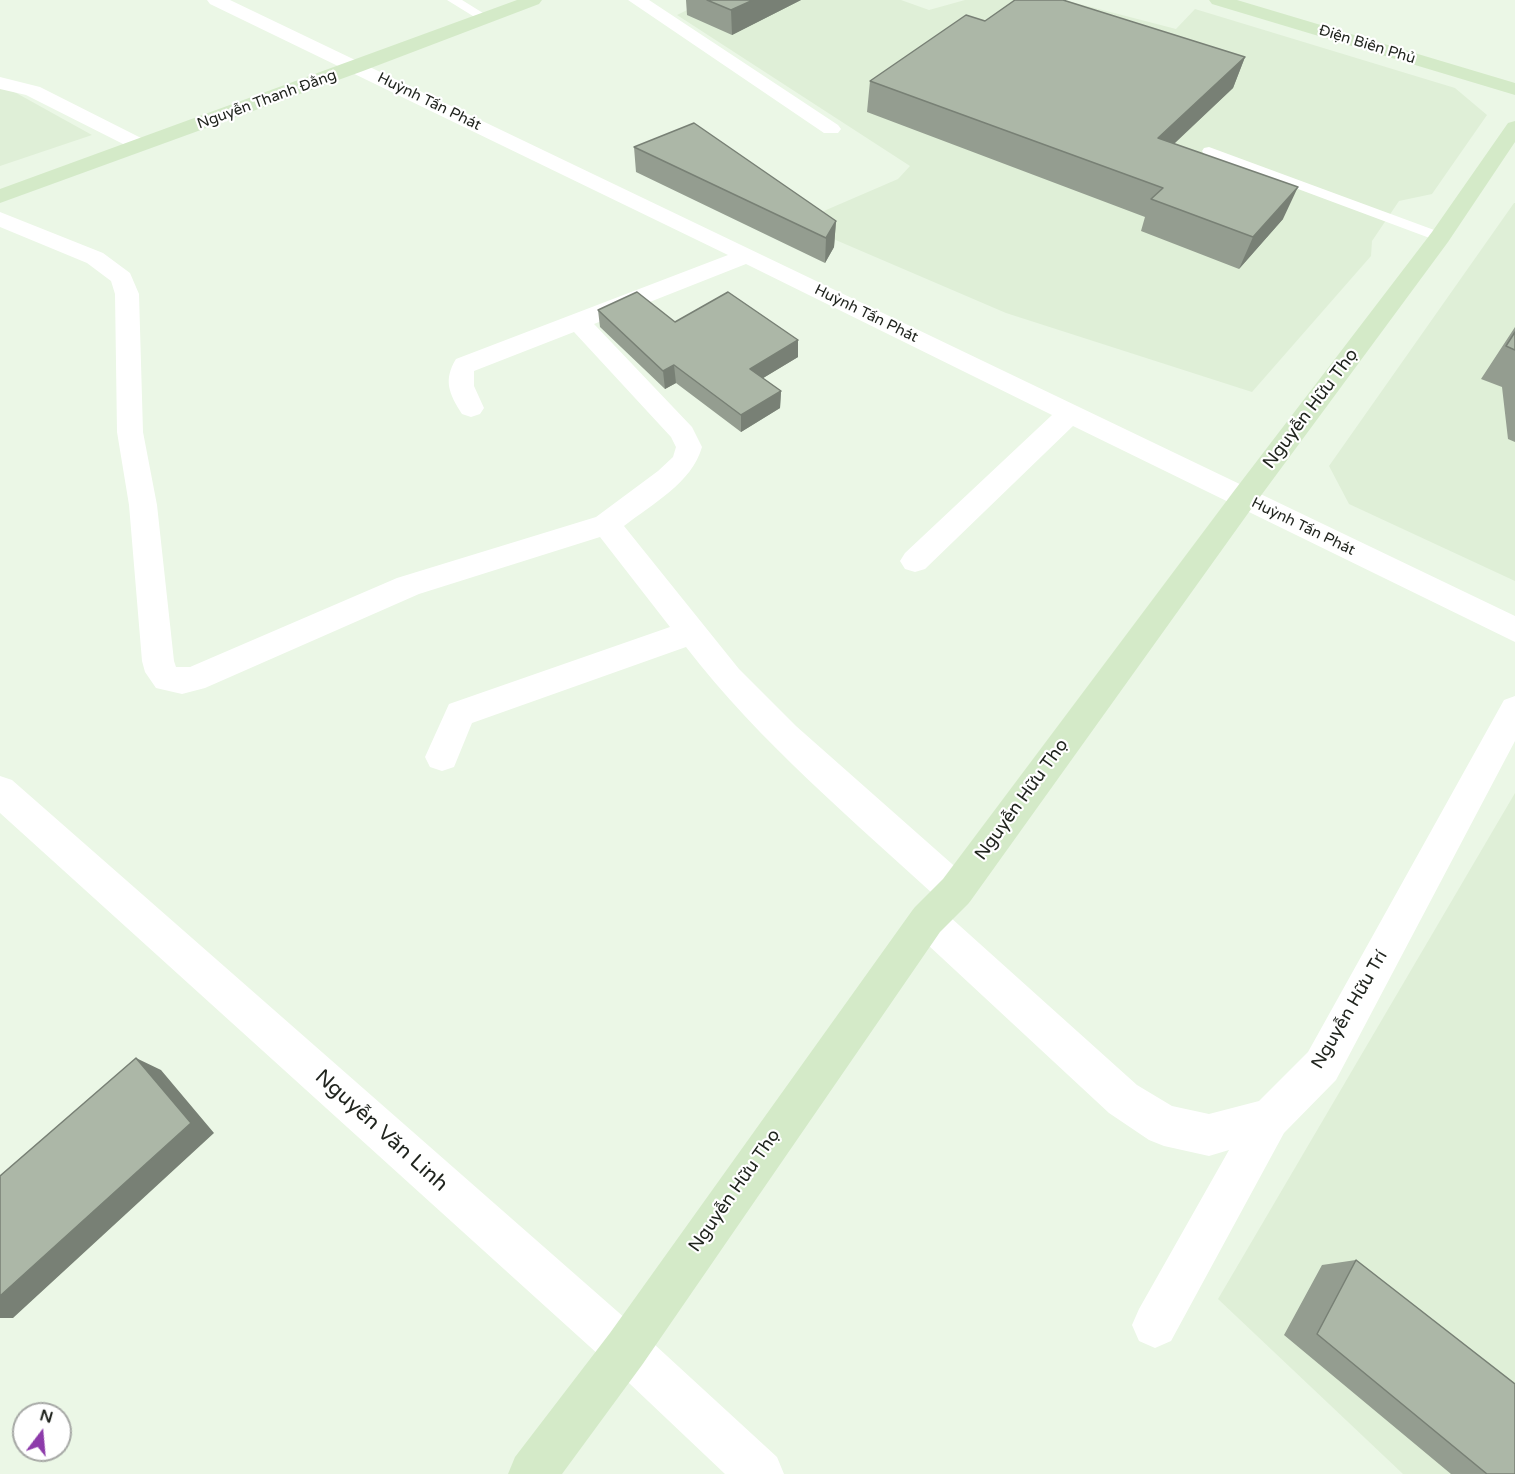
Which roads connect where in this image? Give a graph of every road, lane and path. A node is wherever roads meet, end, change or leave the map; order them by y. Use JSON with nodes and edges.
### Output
{"nodes":[{"id":1,"x":216,"y":0,"type":"edge"},
{"id":2,"x":453,"y":0,"type":"edge"},
{"id":3,"x":533,"y":0,"type":"edge"},
{"id":4,"x":637,"y":0,"type":"edge"},
{"id":5,"x":1218,"y":0,"type":"edge"},
{"id":6,"x":485,"y":18,"type":"junction"},
{"id":7,"x":356,"y":68,"type":"junction"},
{"id":8,"x":0,"y":83,"type":"edge"},
{"id":9,"x":1515,"y":89,"type":"edge"},
{"id":10,"x":1515,"y":127,"type":"edge"},
{"id":11,"x":831,"y":129,"type":"dead end"},
{"id":12,"x":140,"y":145,"type":"junction"},
{"id":13,"x":1209,"y":152,"type":"dead end"},
{"id":14,"x":0,"y":196,"type":"edge"},
{"id":15,"x":0,"y":219,"type":"edge"},
{"id":16,"x":1440,"y":237,"type":"junction"},
{"id":17,"x":747,"y":256,"type":"junction"},
{"id":18,"x":579,"y":321,"type":"junction"},
{"id":19,"x":471,"y":408,"type":"dead end"},
{"id":20,"x":1070,"y":413,"type":"junction"},
{"id":21,"x":1244,"y":498,"type":"junction"},
{"id":22,"x":606,"y":524,"type":"junction"},
{"id":23,"x":915,"y":561,"type":"dead end"},
{"id":24,"x":1515,"y":630,"type":"edge"},
{"id":25,"x":693,"y":632,"type":"junction"},
{"id":26,"x":1515,"y":710,"type":"edge"},
{"id":27,"x":442,"y":757,"type":"dead end"},
{"id":28,"x":0,"y":791,"type":"edge"},
{"id":29,"x":956,"y":891,"type":"junction"},
{"id":30,"x":927,"y":920,"type":"junction"},
{"id":31,"x":1270,"y":1119,"type":"junction"},
{"id":32,"x":1155,"y":1325,"type":"dead end"},
{"id":33,"x":626,"y":1349,"type":"junction"},
{"id":34,"x":532,"y":1474,"type":"edge"},
{"id":35,"x":760,"y":1474,"type":"edge"}],
"edges":[{"from":1,"to":7,"type":"street","name":"Huỳnh Tấn Phát"},
{"from":2,"to":6,"type":"lane"},
{"from":3,"to":6,"type":"street","name":"Nguyễn Thanh Đằng"},
{"from":4,"to":11,"type":"street"},
{"from":5,"to":9,"type":"street","name":"Điện Biên Phủ"},
{"from":6,"to":7,"type":"street","name":"Nguyễn Thanh Đằng"},
{"from":7,"to":12,"type":"street","name":"Nguyễn Thanh Đằng"},
{"from":7,"to":17,"type":"street","name":"Huỳnh Tấn Phát"},
{"from":8,"to":12,"type":"street"},
{"from":10,"to":16,"type":"street","name":"Nguyễn Hữu Thọ"},
{"from":12,"to":14,"type":"street","name":"Nguyễn Thanh Đằng"},
{"from":13,"to":16,"type":"lane"},
{"from":15,"to":22,"type":"street"},
{"from":16,"to":21,"type":"street","name":"Nguyễn Hữu Thọ"},
{"from":17,"to":18,"type":"street"},
{"from":17,"to":20,"type":"street","name":"Huỳnh Tấn Phát"},
{"from":18,"to":19,"type":"street"},
{"from":18,"to":22,"type":"street"},
{"from":20,"to":21,"type":"street","name":"Huỳnh Tấn Phát"},
{"from":20,"to":23,"type":"street"},
{"from":21,"to":24,"type":"street","name":"Huỳnh Tấn Phát"},
{"from":21,"to":29,"type":"street","name":"Nguyễn Hữu Thọ"},
{"from":22,"to":25,"type":"street"},
{"from":25,"to":27,"type":"street"},
{"from":25,"to":29,"type":"street"},
{"from":26,"to":31,"type":"street","name":"Nguyễn Hữu Trí"},
{"from":28,"to":33,"type":"street","name":"Nguyễn Văn Linh"},
{"from":29,"to":30,"type":"street","name":"Nguyễn Hữu Thọ"},
{"from":30,"to":31,"type":"street"},
{"from":30,"to":33,"type":"street","name":"Nguyễn Hữu Thọ"},
{"from":31,"to":32,"type":"street","name":"Nguyễn Hữu Trí"},
{"from":33,"to":34,"type":"street","name":"Nguyễn Hữu Thọ"},
{"from":33,"to":35,"type":"street","name":"Nguyễn Văn Linh"}]}
